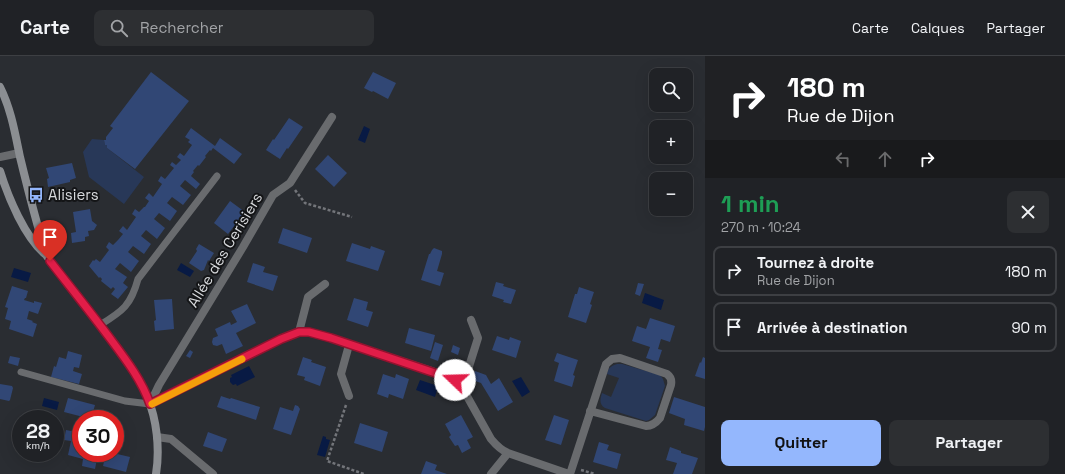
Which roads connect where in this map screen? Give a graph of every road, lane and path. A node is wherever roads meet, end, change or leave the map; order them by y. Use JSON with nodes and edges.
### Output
{"nodes":[{"id":1,"x":0,"y":87,"type":"edge"},
{"id":2,"x":332,"y":117,"type":"dead end"},
{"id":3,"x":19,"y":153,"type":"junction"},
{"id":4,"x":0,"y":157,"type":"edge"},
{"id":5,"x":0,"y":171,"type":"edge"},
{"id":6,"x":217,"y":176,"type":"dead end"},
{"id":7,"x":290,"y":183,"type":"junction"},
{"id":8,"x":352,"y":217,"type":"dead end"},
{"id":9,"x":46,"y":255,"type":"junction"},
{"id":10,"x":325,"y":284,"type":"dead end"},
{"id":11,"x":471,"y":320,"type":"dead end"},
{"id":12,"x":100,"y":325,"type":"junction"},
{"id":13,"x":299,"y":332,"type":"junction"},
{"id":14,"x":349,"y":345,"type":"junction"},
{"id":15,"x":21,"y":372,"type":"dead end"},
{"id":16,"x":460,"y":384,"type":"junction"},
{"id":17,"x":349,"y":396,"type":"joint"},
{"id":18,"x":150,"y":404,"type":"junction"},
{"id":19,"x":590,"y":411,"type":"junction"},
{"id":20,"x":157,"y":437,"type":"junction"},
{"id":21,"x":508,"y":453,"type":"junction"},
{"id":22,"x":571,"y":472,"type":"edge"},
{"id":23,"x":156,"y":474,"type":"edge"},
{"id":24,"x":213,"y":474,"type":"edge"},
{"id":25,"x":364,"y":474,"type":"edge"},
{"id":26,"x":491,"y":474,"type":"edge"},
{"id":27,"x":595,"y":474,"type":"edge"}],
"edges":[{"from":1,"to":3,"type":"street"},
{"from":2,"to":7,"type":"street","name":"Allée des Cerisiers"},
{"from":3,"to":4,"type":"street"},
{"from":3,"to":9,"type":"street"},
{"from":5,"to":9,"type":"street"},
{"from":6,"to":12,"type":"lane"},
{"from":7,"to":8,"type":"path"},
{"from":7,"to":18,"type":"street","name":"Allée des Cerisiers"},
{"from":9,"to":12,"type":"street"},
{"from":10,"to":13,"type":"street"},
{"from":11,"to":16,"type":"street"},
{"from":12,"to":18,"type":"street"},
{"from":13,"to":14,"type":"street"},
{"from":13,"to":18,"type":"street"},
{"from":14,"to":16,"type":"street"},
{"from":14,"to":17,"type":"street"},
{"from":15,"to":18,"type":"lane"},
{"from":16,"to":21,"type":"street"},
{"from":17,"to":25,"type":"path"},
{"from":18,"to":20,"type":"street"},
{"from":19,"to":19,"type":"street"},
{"from":19,"to":22,"type":"street"},
{"from":20,"to":23,"type":"street"},
{"from":20,"to":24,"type":"street"},
{"from":21,"to":22,"type":"street"},
{"from":21,"to":26,"type":"street"},
{"from":22,"to":27,"type":"path"}]}
